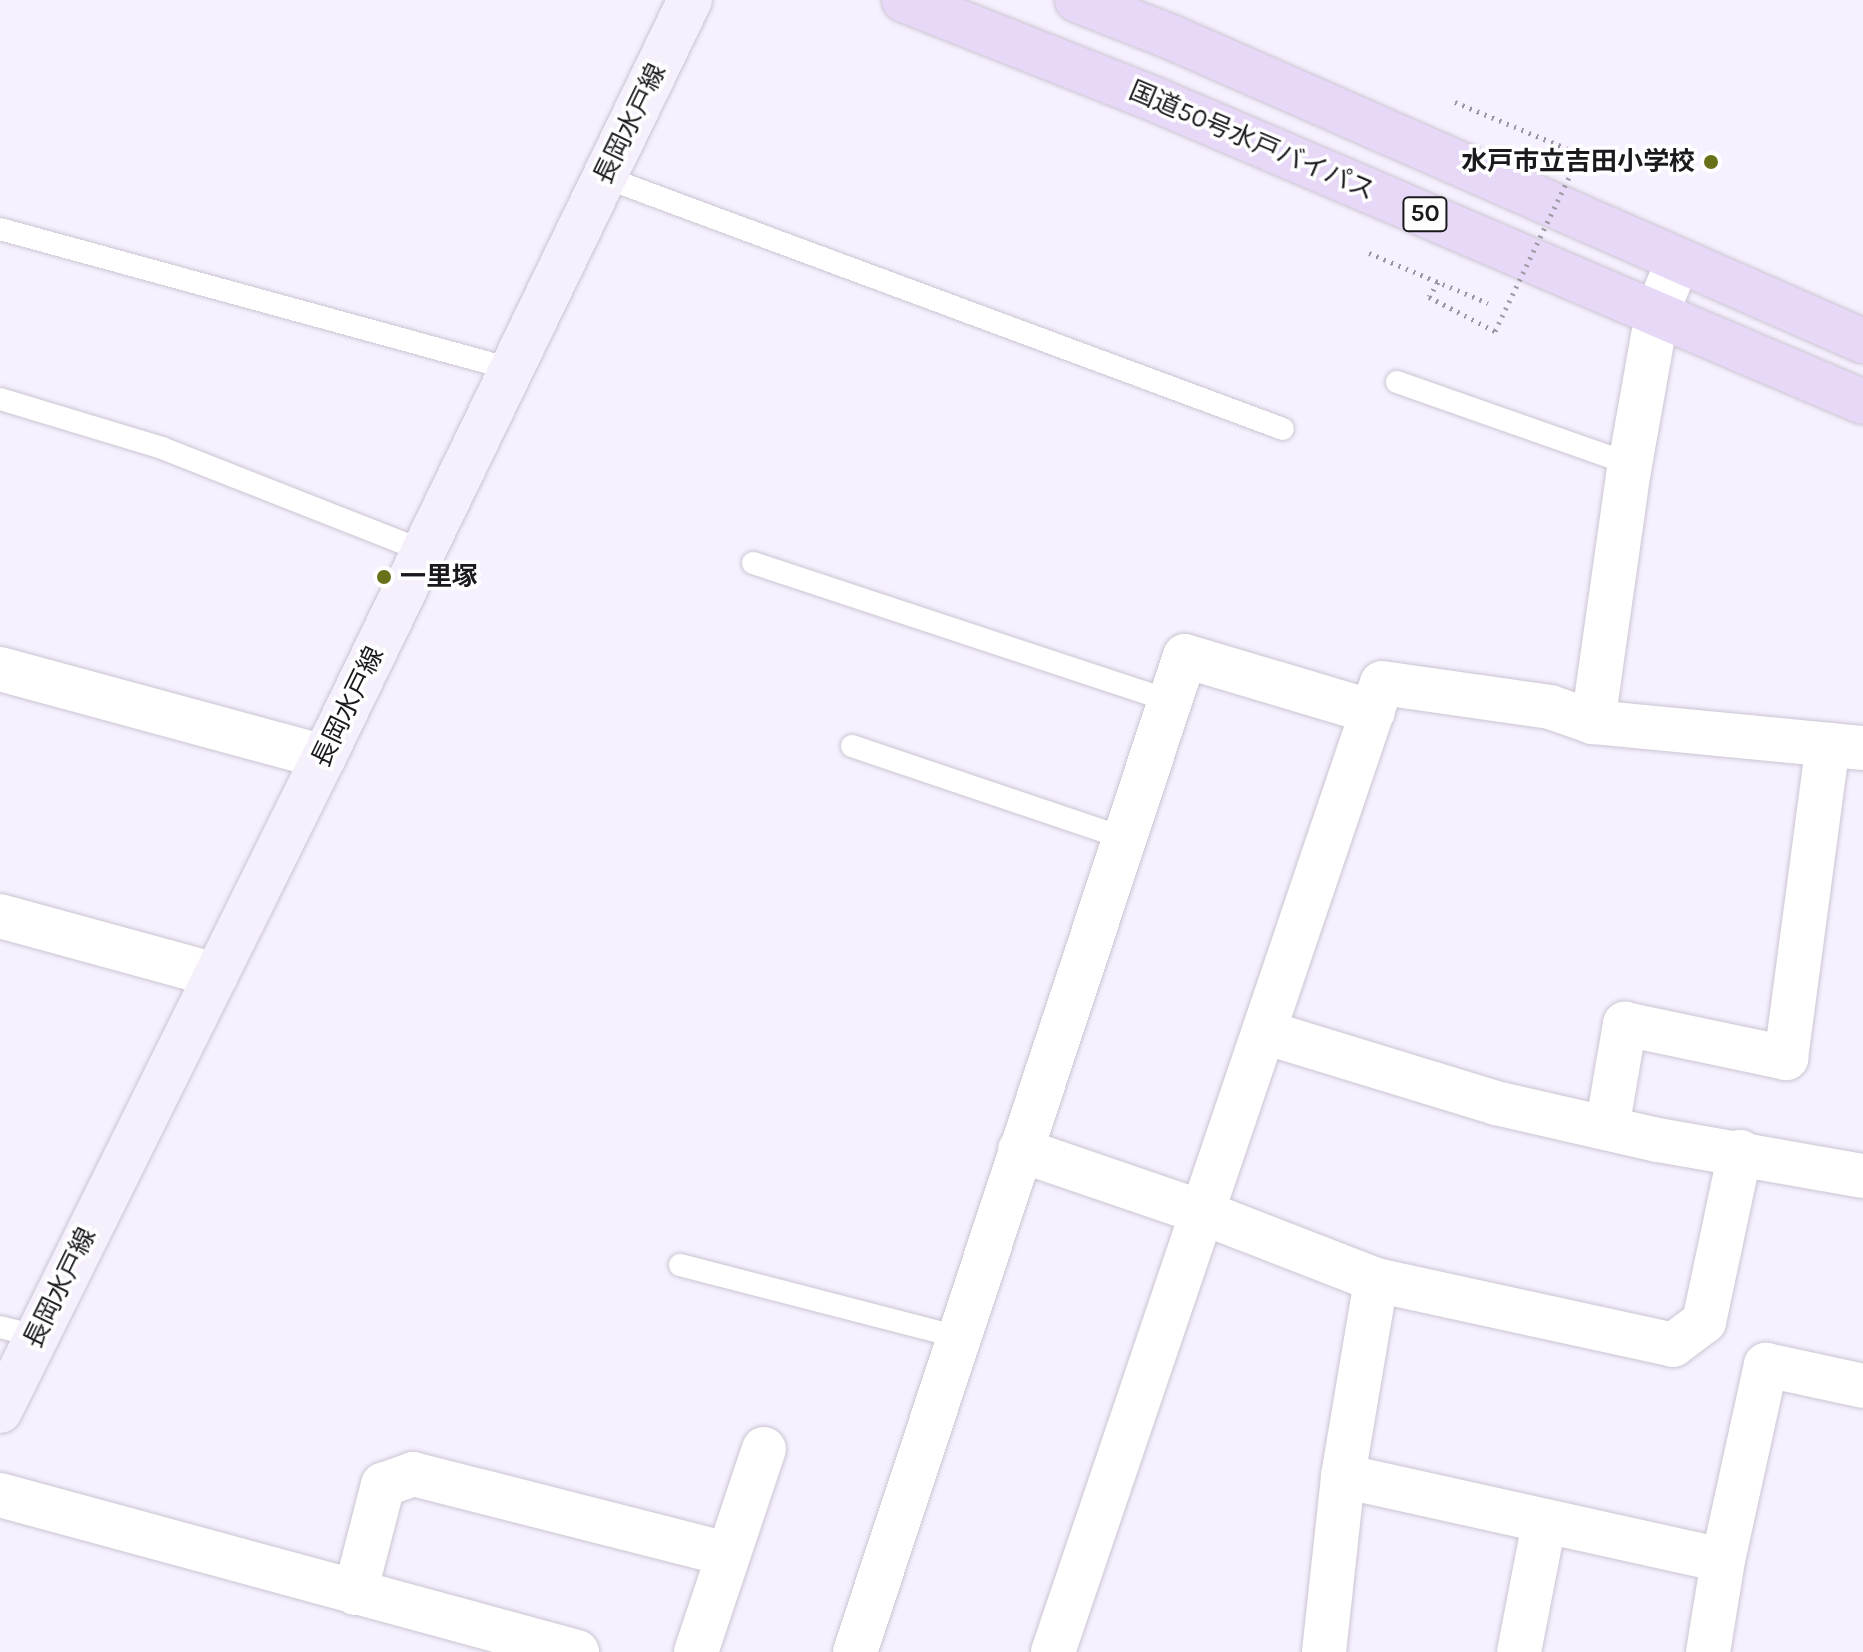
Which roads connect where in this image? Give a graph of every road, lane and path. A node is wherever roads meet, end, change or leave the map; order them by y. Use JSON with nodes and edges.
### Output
{"nodes":[{"id":1,"x":690,"y":0,"type":"edge"},
{"id":2,"x":904,"y":0,"type":"edge"},
{"id":3,"x":1077,"y":0,"type":"edge"},
{"id":4,"x":1455,"y":102,"type":"dead end"},
{"id":5,"x":604,"y":177,"type":"junction"},
{"id":6,"x":0,"y":229,"type":"edge"},
{"id":7,"x":1369,"y":253,"type":"dead end"},
{"id":8,"x":1678,"y":260,"type":"junction"},
{"id":9,"x":1438,"y":282,"type":"junction"},
{"id":10,"x":1488,"y":303,"type":"dead end"},
{"id":11,"x":1657,"y":313,"type":"junction"},
{"id":12,"x":1863,"y":341,"type":"edge"},
{"id":13,"x":511,"y":369,"type":"junction"},
{"id":14,"x":1397,"y":382,"type":"dead end"},
{"id":15,"x":0,"y":399,"type":"edge"},
{"id":16,"x":1863,"y":402,"type":"edge"},
{"id":17,"x":1283,"y":429,"type":"dead end"},
{"id":18,"x":1630,"y":464,"type":"junction"},
{"id":19,"x":423,"y":551,"type":"junction"},
{"id":20,"x":753,"y":563,"type":"dead end"},
{"id":21,"x":0,"y":669,"type":"edge"},
{"id":22,"x":1170,"y":701,"type":"junction"},
{"id":23,"x":1373,"y":712,"type":"junction"},
{"id":24,"x":1593,"y":722,"type":"junction"},
{"id":25,"x":852,"y":746,"type":"dead end"},
{"id":26,"x":1846,"y":746,"type":"edge"},
{"id":27,"x":324,"y":757,"type":"junction"},
{"id":28,"x":1124,"y":838,"type":"junction"},
{"id":29,"x":0,"y":916,"type":"edge"},
{"id":30,"x":216,"y":975,"type":"junction"},
{"id":31,"x":1264,"y":1032,"type":"junction"},
{"id":32,"x":1607,"y":1128,"type":"junction"},
{"id":33,"x":1020,"y":1150,"type":"junction"},
{"id":34,"x":1740,"y":1152,"type":"junction"},
{"id":35,"x":1863,"y":1176,"type":"edge"},
{"id":36,"x":1201,"y":1212,"type":"junction"},
{"id":37,"x":680,"y":1265,"type":"dead end"},
{"id":38,"x":1376,"y":1280,"type":"junction"},
{"id":39,"x":18,"y":1332,"type":"edge"},
{"id":40,"x":959,"y":1337,"type":"junction"},
{"id":41,"x":1863,"y":1386,"type":"edge"},
{"id":42,"x":0,"y":1411,"type":"edge"},
{"id":43,"x":764,"y":1449,"type":"dead end"},
{"id":44,"x":1343,"y":1476,"type":"junction"},
{"id":45,"x":0,"y":1495,"type":"edge"},
{"id":46,"x":1544,"y":1523,"type":"junction"},
{"id":47,"x":728,"y":1554,"type":"junction"},
{"id":48,"x":1723,"y":1560,"type":"junction"},
{"id":49,"x":355,"y":1593,"type":"junction"},
{"id":50,"x":577,"y":1652,"type":"edge"},
{"id":51,"x":696,"y":1652,"type":"edge"},
{"id":52,"x":855,"y":1652,"type":"edge"},
{"id":53,"x":1053,"y":1652,"type":"edge"},
{"id":54,"x":1324,"y":1652,"type":"edge"},
{"id":55,"x":1519,"y":1652,"type":"edge"},
{"id":56,"x":1708,"y":1652,"type":"edge"}],
"edges":[{"from":1,"to":5,"type":"main road","name":"長岡水戸線"},
{"from":2,"to":11,"type":"highway","name":"国道50号水戸バイパス","number":"50"},
{"from":3,"to":8,"type":"highway","number":"50"},
{"from":4,"to":9,"type":"path","bridge":true},
{"from":5,"to":13,"type":"main road","name":"長岡水戸線"},
{"from":5,"to":17,"type":"lane"},
{"from":6,"to":13,"type":"lane"},
{"from":7,"to":9,"type":"path"},
{"from":8,"to":11,"type":"street"},
{"from":8,"to":12,"type":"highway","number":"50"},
{"from":9,"to":10,"type":"path"},
{"from":11,"to":16,"type":"highway","name":"国道50号水戸バイパス","number":"50"},
{"from":11,"to":18,"type":"street"},
{"from":13,"to":19,"type":"main road","name":"長岡水戸線"},
{"from":14,"to":18,"type":"lane"},
{"from":15,"to":19,"type":"lane"},
{"from":18,"to":24,"type":"street"},
{"from":19,"to":27,"type":"main road","name":"長岡水戸線"},
{"from":20,"to":22,"type":"lane"},
{"from":21,"to":27,"type":"street"},
{"from":22,"to":23,"type":"street"},
{"from":22,"to":28,"type":"street"},
{"from":23,"to":24,"type":"street"},
{"from":23,"to":31,"type":"street"},
{"from":24,"to":26,"type":"street"},
{"from":25,"to":28,"type":"lane"},
{"from":26,"to":32,"type":"street"},
{"from":27,"to":30,"type":"main road","name":"長岡水戸線"},
{"from":28,"to":33,"type":"street"},
{"from":29,"to":30,"type":"street"},
{"from":30,"to":39,"type":"main road","name":"長岡水戸線"},
{"from":31,"to":32,"type":"street"},
{"from":31,"to":36,"type":"street"},
{"from":32,"to":34,"type":"street"},
{"from":33,"to":36,"type":"street"},
{"from":33,"to":40,"type":"street"},
{"from":34,"to":35,"type":"street"},
{"from":34,"to":38,"type":"street"},
{"from":36,"to":38,"type":"street"},
{"from":36,"to":53,"type":"street"},
{"from":37,"to":40,"type":"lane"},
{"from":38,"to":44,"type":"street"},
{"from":39,"to":42,"type":"main road","name":"長岡水戸線"},
{"from":40,"to":52,"type":"street"},
{"from":41,"to":48,"type":"street"},
{"from":43,"to":47,"type":"street"},
{"from":44,"to":46,"type":"street"},
{"from":44,"to":54,"type":"street"},
{"from":45,"to":49,"type":"street"},
{"from":46,"to":48,"type":"street"},
{"from":46,"to":55,"type":"street"},
{"from":47,"to":49,"type":"street"},
{"from":47,"to":51,"type":"street"},
{"from":48,"to":56,"type":"street"},
{"from":49,"to":50,"type":"street"}]}
